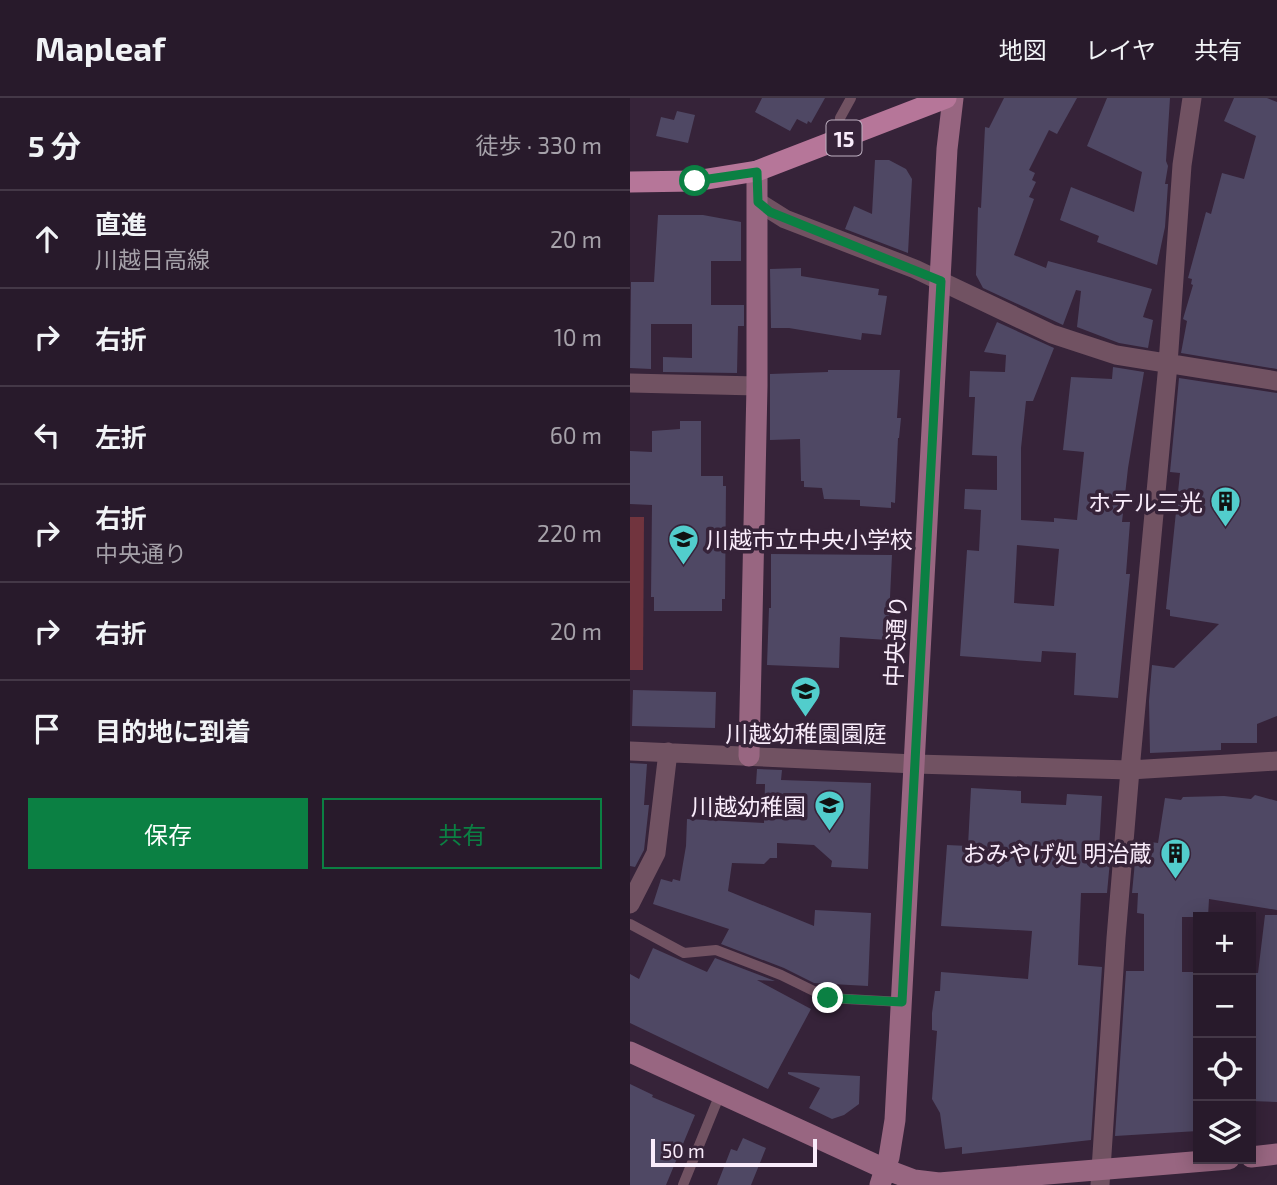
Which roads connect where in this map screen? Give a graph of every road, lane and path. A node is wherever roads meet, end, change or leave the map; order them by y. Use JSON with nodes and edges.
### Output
{"nodes":[{"id":1,"x":850,"y":98,"type":"edge"},
{"id":2,"x":946,"y":98,"type":"edge"},
{"id":3,"x":953,"y":98,"type":"edge"},
{"id":4,"x":1192,"y":98,"type":"edge"},
{"id":5,"x":838,"y":141,"type":"junction"},
{"id":6,"x":757,"y":172,"type":"junction"},
{"id":7,"x":630,"y":182,"type":"edge"},
{"id":8,"x":758,"y":202,"type":"junction"},
{"id":9,"x":941,"y":281,"type":"junction"},
{"id":10,"x":1168,"y":364,"type":"junction"},
{"id":11,"x":1277,"y":381,"type":"edge"},
{"id":12,"x":630,"y":383,"type":"edge"},
{"id":13,"x":757,"y":386,"type":"junction"},
{"id":14,"x":630,"y":751,"type":"edge"},
{"id":15,"x":668,"y":752,"type":"junction"},
{"id":16,"x":749,"y":756,"type":"junction"},
{"id":17,"x":1277,"y":761,"type":"edge"},
{"id":18,"x":915,"y":764,"type":"junction"},
{"id":19,"x":1130,"y":770,"type":"junction"},
{"id":20,"x":630,"y":904,"type":"edge"},
{"id":21,"x":630,"y":924,"type":"edge"},
{"id":22,"x":902,"y":1002,"type":"junction"},
{"id":23,"x":630,"y":1052,"type":"edge"},
{"id":24,"x":720,"y":1094,"type":"junction"},
{"id":25,"x":1277,"y":1154,"type":"edge"},
{"id":26,"x":1256,"y":1156,"type":"edge"},
{"id":27,"x":1195,"y":1164,"type":"edge"},
{"id":28,"x":883,"y":1177,"type":"edge"},
{"id":29,"x":1100,"y":1178,"type":"edge"},
{"id":30,"x":682,"y":1185,"type":"edge"}],
"edges":[{"from":1,"to":5,"type":"lane"},
{"from":2,"to":5,"type":"main road","number":"15"},
{"from":3,"to":9,"type":"street","name":"中央通り"},
{"from":4,"to":10,"type":"street"},
{"from":5,"to":6,"type":"main road","number":"15"},
{"from":6,"to":7,"type":"main road","number":"15"},
{"from":6,"to":8,"type":"street"},
{"from":8,"to":9,"type":"street"},
{"from":8,"to":13,"type":"street"},
{"from":9,"to":10,"type":"street"},
{"from":9,"to":18,"type":"street","name":"中央通り"},
{"from":10,"to":11,"type":"street"},
{"from":10,"to":19,"type":"street"},
{"from":12,"to":13,"type":"street"},
{"from":13,"to":16,"type":"street"},
{"from":14,"to":15,"type":"street"},
{"from":15,"to":16,"type":"street"},
{"from":15,"to":20,"type":"street"},
{"from":16,"to":18,"type":"street"},
{"from":17,"to":19,"type":"street"},
{"from":18,"to":19,"type":"street"},
{"from":18,"to":22,"type":"street","name":"中央通り"},
{"from":19,"to":29,"type":"street"},
{"from":21,"to":22,"type":"lane"},
{"from":22,"to":28,"type":"street","name":"中央通り"},
{"from":23,"to":24,"type":"street"},
{"from":24,"to":28,"type":"street"},
{"from":24,"to":30,"type":"lane"},
{"from":25,"to":26,"type":"street"},
{"from":27,"to":29,"type":"street"},
{"from":28,"to":29,"type":"street"}]}
